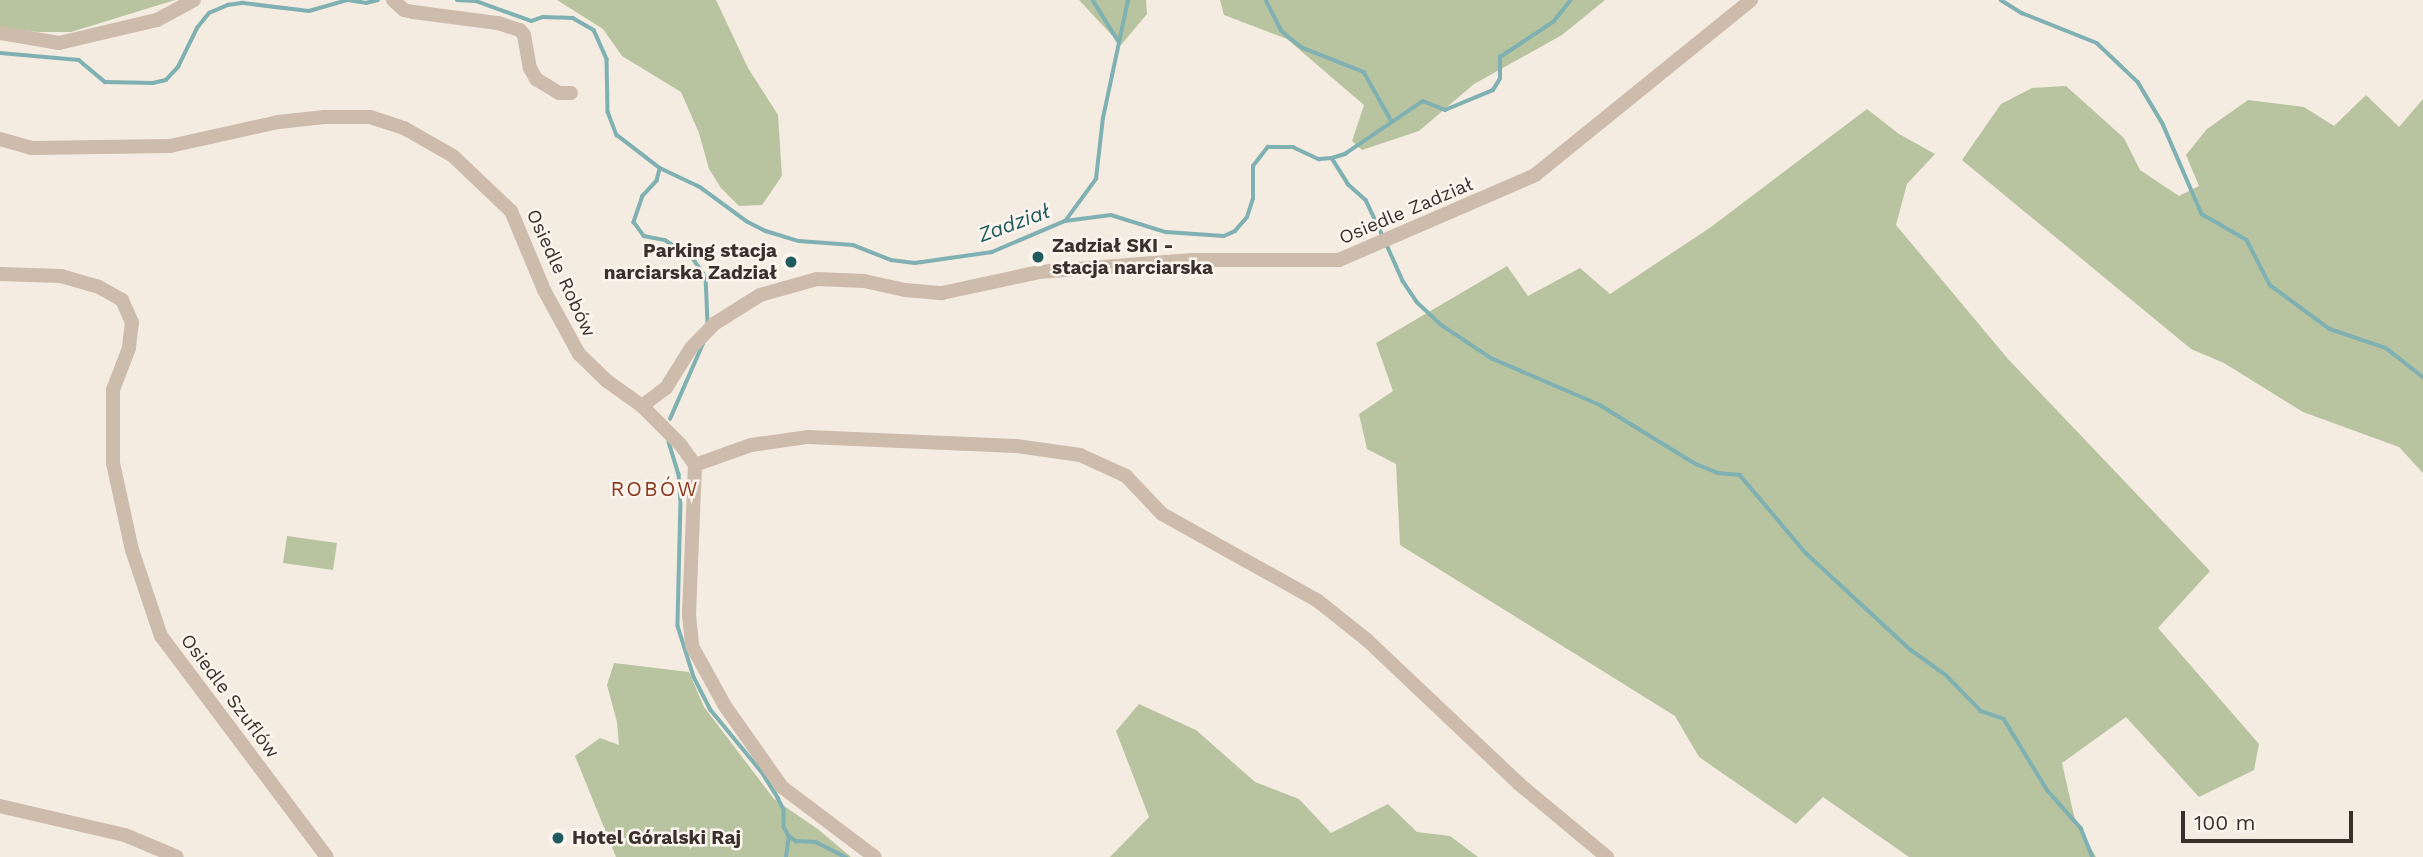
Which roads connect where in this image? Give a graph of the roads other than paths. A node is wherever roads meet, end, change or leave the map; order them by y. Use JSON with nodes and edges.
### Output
{"nodes":[{"id":1,"x":194,"y":0,"type":"edge"},
{"id":2,"x":1751,"y":0,"type":"edge"},
{"id":3,"x":395,"y":1,"type":"edge"},
{"id":4,"x":0,"y":33,"type":"edge"},
{"id":5,"x":571,"y":93,"type":"dead end"},
{"id":6,"x":0,"y":139,"type":"edge"},
{"id":7,"x":0,"y":274,"type":"edge"},
{"id":8,"x":642,"y":406,"type":"junction"},
{"id":9,"x":695,"y":465,"type":"junction"},
{"id":10,"x":0,"y":806,"type":"edge"},
{"id":11,"x":177,"y":857,"type":"edge"},
{"id":12,"x":327,"y":857,"type":"edge"},
{"id":13,"x":876,"y":857,"type":"edge"},
{"id":14,"x":1607,"y":857,"type":"edge"}],
"edges":[{"from":1,"to":4,"type":"street"},
{"from":2,"to":8,"type":"street","name":"Osiedle Zadział"},
{"from":3,"to":5,"type":"street"},
{"from":6,"to":8,"type":"street","name":"Osiedle Robów"},
{"from":7,"to":12,"type":"street","name":"Osiedle Szuflów"},
{"from":8,"to":9,"type":"street","name":"Osiedle Robów"},
{"from":9,"to":13,"type":"street"},
{"from":9,"to":14,"type":"street"},
{"from":10,"to":11,"type":"street"}]}
